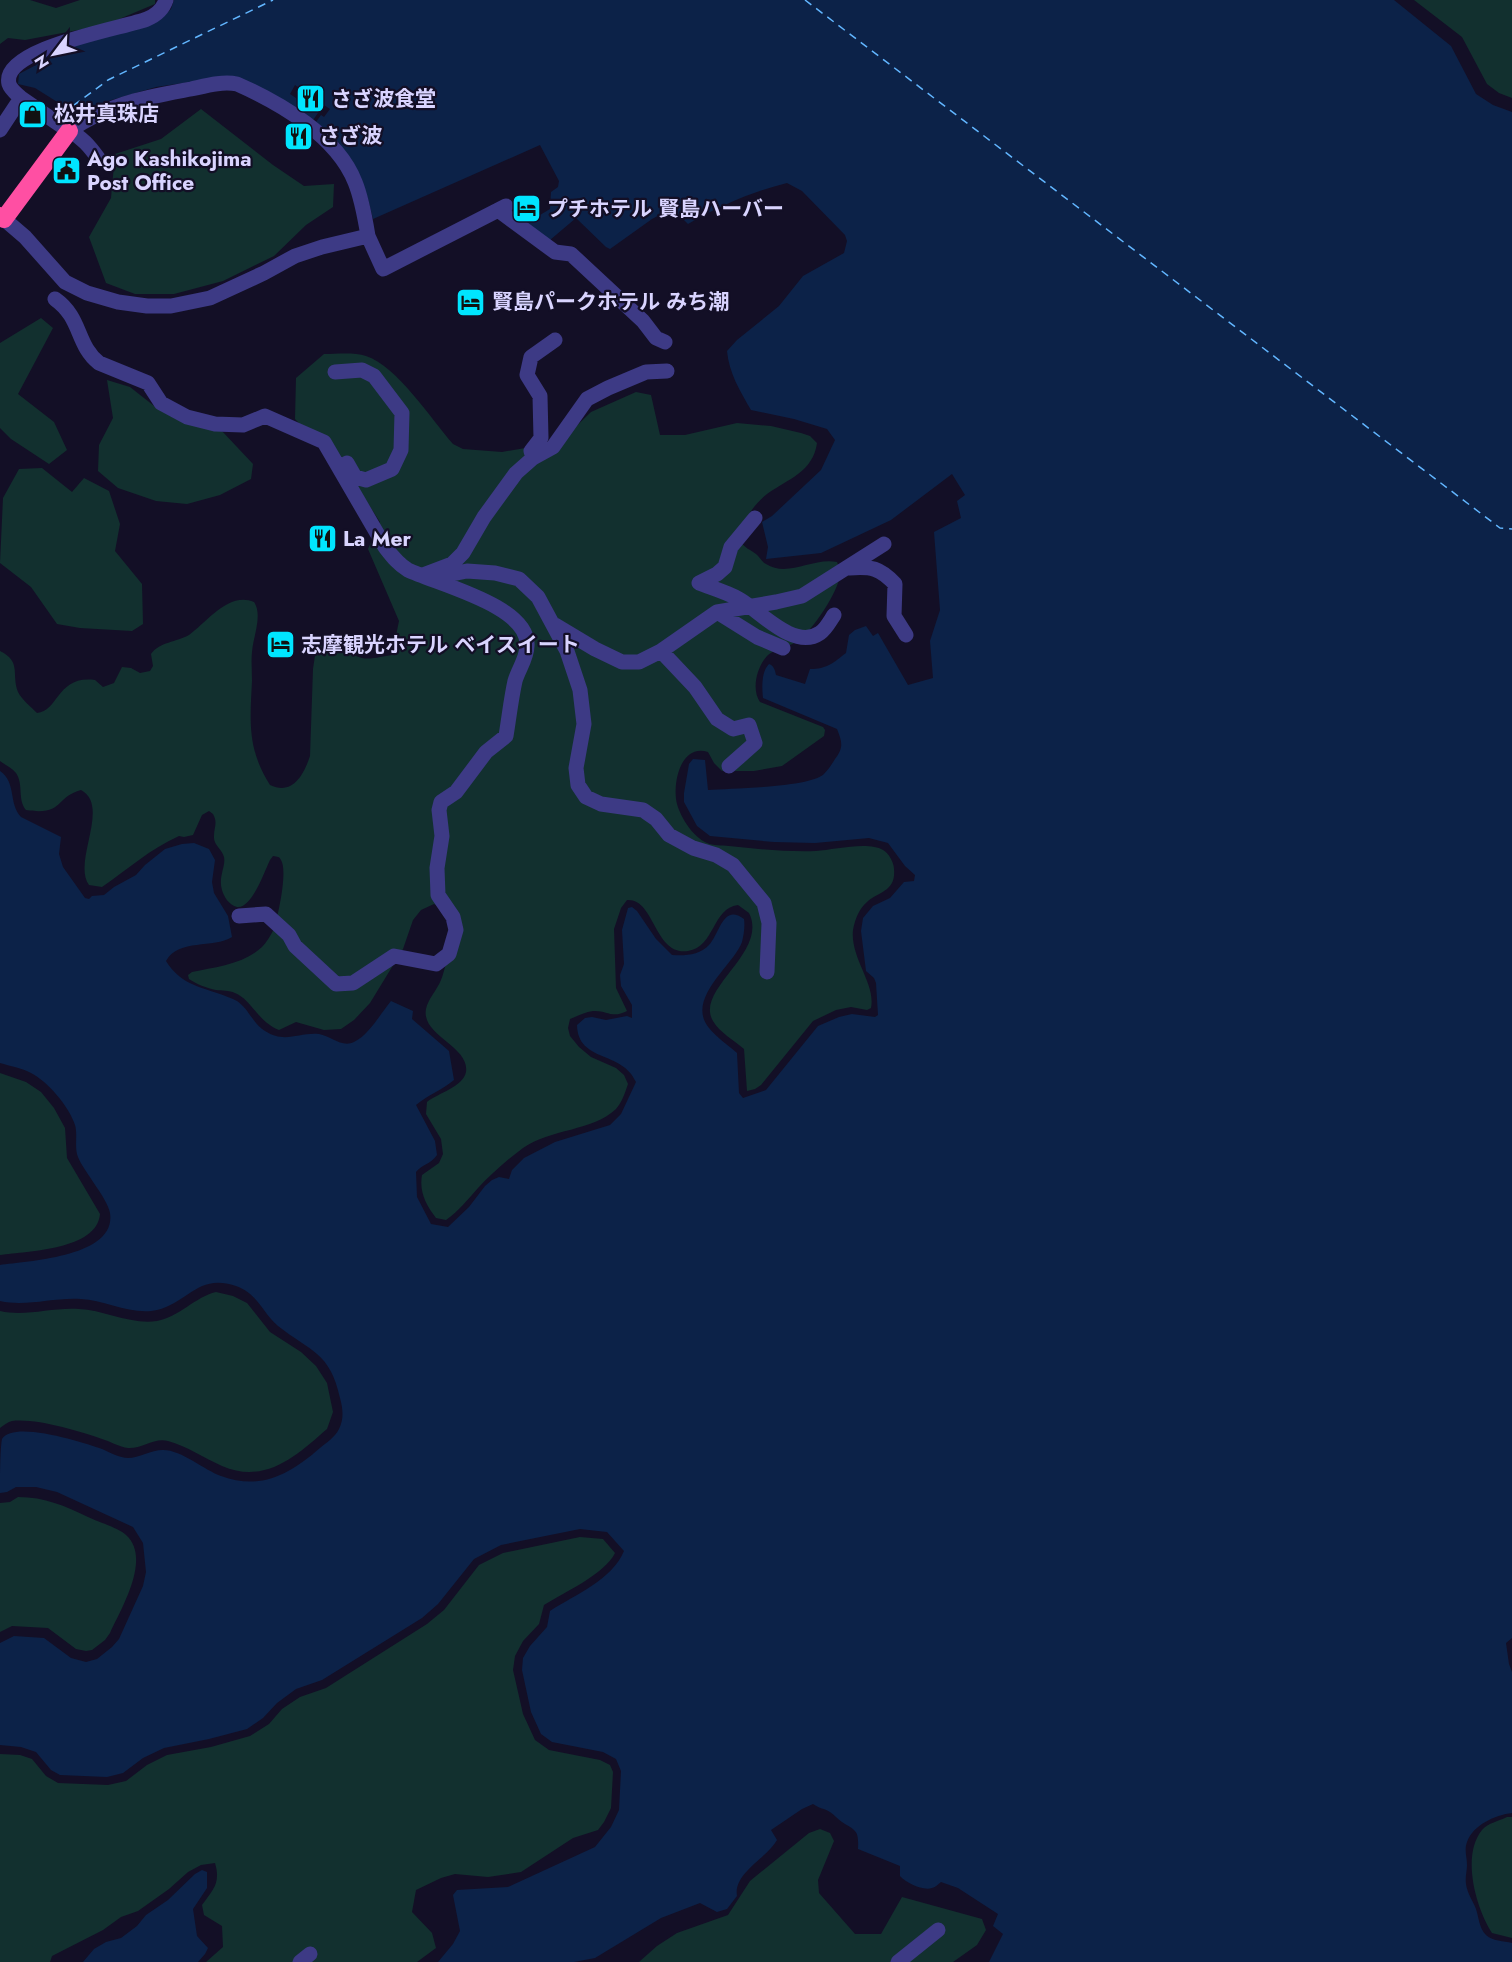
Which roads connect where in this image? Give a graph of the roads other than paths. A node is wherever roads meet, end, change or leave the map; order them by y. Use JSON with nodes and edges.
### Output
{"nodes":[{"id":1,"x":166,"y":0,"type":"edge"},
{"id":2,"x":21,"y":98,"type":"junction"},
{"id":3,"x":0,"y":130,"type":"edge"},
{"id":4,"x":69,"y":131,"type":"junction"},
{"id":5,"x":98,"y":158,"type":"dead end"},
{"id":6,"x":2,"y":218,"type":"edge"},
{"id":7,"x":368,"y":236,"type":"junction"},
{"id":8,"x":55,"y":299,"type":"dead end"},
{"id":9,"x":555,"y":340,"type":"dead end"},
{"id":10,"x":665,"y":342,"type":"dead end"},
{"id":11,"x":667,"y":371,"type":"dead end"},
{"id":12,"x":335,"y":372,"type":"dead end"},
{"id":13,"x":533,"y":458,"type":"junction"},
{"id":14,"x":338,"y":468,"type":"junction"},
{"id":15,"x":755,"y":518,"type":"dead end"},
{"id":16,"x":884,"y":544,"type":"dead end"},
{"id":17,"x":846,"y":568,"type":"junction"},
{"id":18,"x":423,"y":575,"type":"junction"},
{"id":19,"x":440,"y":582,"type":"junction"},
{"id":20,"x":748,"y":606,"type":"junction"},
{"id":21,"x":717,"y":612,"type":"junction"},
{"id":22,"x":834,"y":615,"type":"dead end"},
{"id":23,"x":555,"y":625,"type":"junction"},
{"id":24,"x":906,"y":635,"type":"dead end"},
{"id":25,"x":783,"y":648,"type":"dead end"},
{"id":26,"x":662,"y":651,"type":"junction"},
{"id":27,"x":729,"y":766,"type":"dead end"},
{"id":28,"x":239,"y":916,"type":"dead end"},
{"id":29,"x":767,"y":972,"type":"dead end"},
{"id":30,"x":938,"y":1930,"type":"dead end"},
{"id":31,"x":898,"y":1962,"type":"edge"}],
"edges":[{"from":1,"to":2,"type":"street"},
{"from":2,"to":3,"type":"street"},
{"from":2,"to":4,"type":"street"},
{"from":4,"to":5,"type":"street"},
{"from":4,"to":6,"type":"highway"},
{"from":4,"to":7,"type":"street"},
{"from":6,"to":7,"type":"street"},
{"from":7,"to":10,"type":"street"},
{"from":8,"to":14,"type":"street"},
{"from":9,"to":13,"type":"street"},
{"from":11,"to":13,"type":"street"},
{"from":12,"to":14,"type":"street"},
{"from":13,"to":18,"type":"street"},
{"from":14,"to":18,"type":"street"},
{"from":15,"to":20,"type":"street"},
{"from":16,"to":17,"type":"street"},
{"from":17,"to":20,"type":"street"},
{"from":17,"to":24,"type":"street"},
{"from":18,"to":19,"type":"street"},
{"from":19,"to":23,"type":"street"},
{"from":19,"to":28,"type":"street"},
{"from":20,"to":21,"type":"street"},
{"from":20,"to":22,"type":"street"},
{"from":21,"to":25,"type":"street"},
{"from":21,"to":26,"type":"street"},
{"from":23,"to":26,"type":"street"},
{"from":23,"to":29,"type":"street"},
{"from":26,"to":27,"type":"street"},
{"from":30,"to":31,"type":"street"}]}
